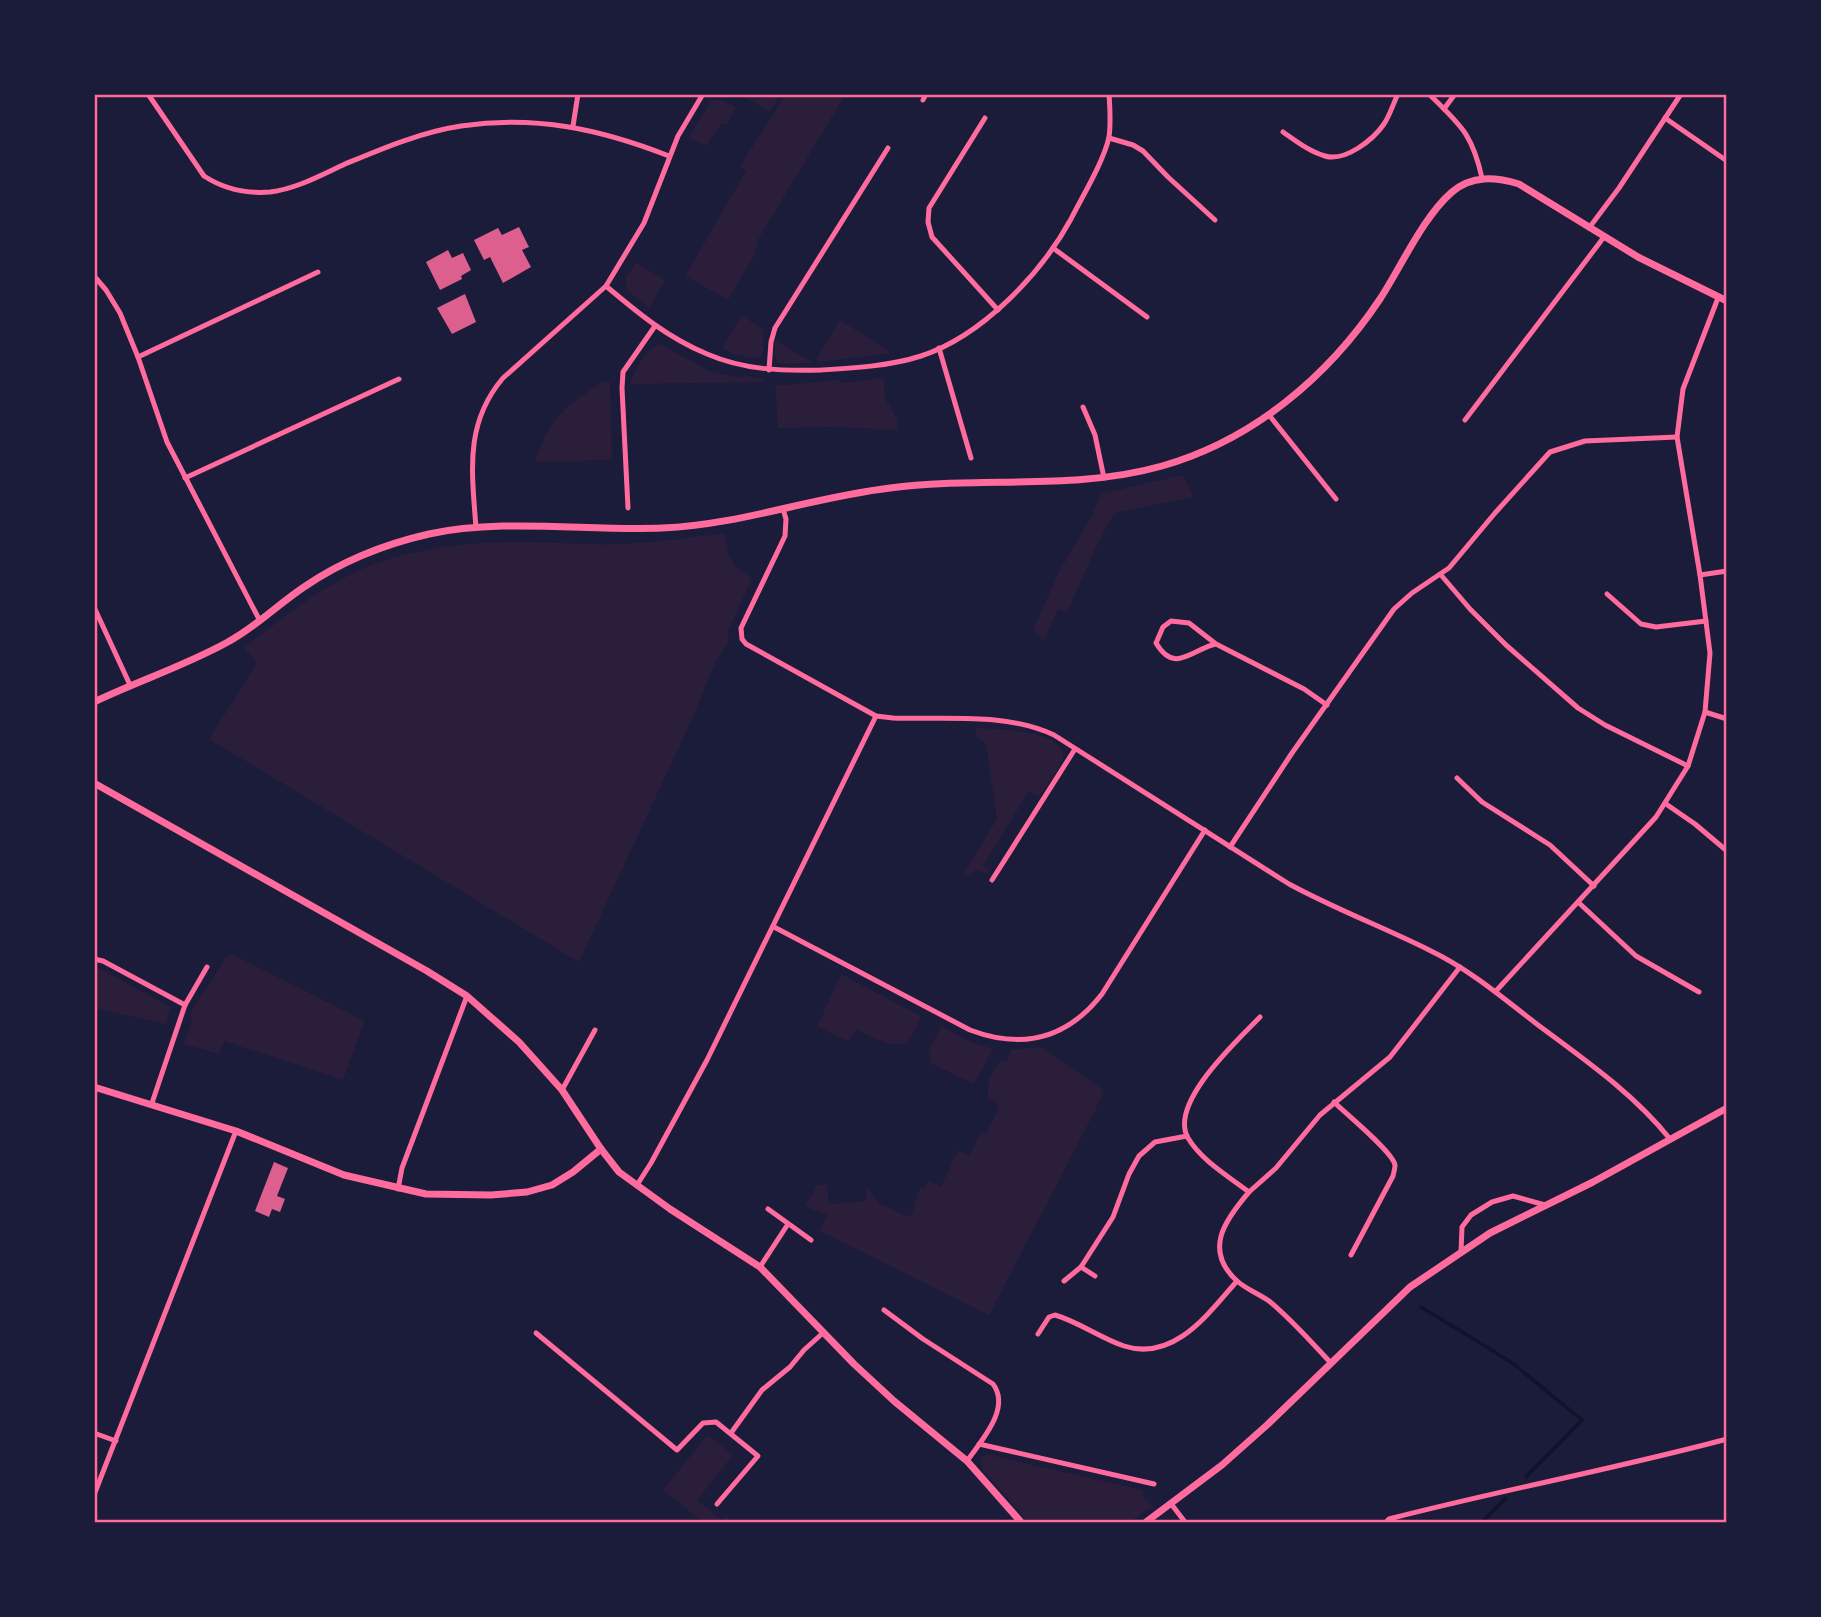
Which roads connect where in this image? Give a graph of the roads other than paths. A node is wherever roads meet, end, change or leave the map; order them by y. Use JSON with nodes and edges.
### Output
{"nodes":[{"id":1,"x":148,"y":94,"type":"edge"},
{"id":2,"x":578,"y":94,"type":"edge"},
{"id":3,"x":703,"y":94,"type":"edge"},
{"id":4,"x":1109,"y":94,"type":"edge"},
{"id":5,"x":1398,"y":94,"type":"edge"},
{"id":6,"x":1429,"y":94,"type":"edge"},
{"id":7,"x":1455,"y":94,"type":"edge"},
{"id":8,"x":1681,"y":94,"type":"edge"},
{"id":9,"x":1444,"y":109,"type":"junction"},
{"id":10,"x":985,"y":118,"type":"dead end"},
{"id":11,"x":1665,"y":118,"type":"junction"},
{"id":12,"x":573,"y":126,"type":"junction"},
{"id":13,"x":1283,"y":132,"type":"dead end"},
{"id":14,"x":1109,"y":138,"type":"junction"},
{"id":15,"x":888,"y":148,"type":"dead end"},
{"id":16,"x":669,"y":156,"type":"junction"},
{"id":17,"x":1727,"y":161,"type":"edge"},
{"id":18,"x":1482,"y":178,"type":"junction"},
{"id":19,"x":1216,"y":220,"type":"dead end"},
{"id":20,"x":1589,"y":228,"type":"junction"},
{"id":21,"x":1604,"y":237,"type":"junction"},
{"id":22,"x":1053,"y":248,"type":"junction"},
{"id":23,"x":318,"y":272,"type":"dead end"},
{"id":24,"x":94,"y":276,"type":"edge"},
{"id":25,"x":606,"y":286,"type":"junction"},
{"id":26,"x":1718,"y":298,"type":"junction"},
{"id":27,"x":1727,"y":301,"type":"edge"},
{"id":28,"x":998,"y":310,"type":"junction"},
{"id":29,"x":1147,"y":317,"type":"dead end"},
{"id":30,"x":655,"y":326,"type":"junction"},
{"id":31,"x":939,"y":348,"type":"junction"},
{"id":32,"x":138,"y":357,"type":"junction"},
{"id":33,"x":769,"y":370,"type":"junction"},
{"id":34,"x":399,"y":379,"type":"dead end"},
{"id":35,"x":1083,"y":407,"type":"dead end"},
{"id":36,"x":1269,"y":415,"type":"junction"},
{"id":37,"x":1465,"y":420,"type":"dead end"},
{"id":38,"x":1676,"y":437,"type":"junction"},
{"id":39,"x":971,"y":458,"type":"dead end"},
{"id":40,"x":185,"y":478,"type":"junction"},
{"id":41,"x":1104,"y":478,"type":"junction"},
{"id":42,"x":1336,"y":499,"type":"dead end"},
{"id":43,"x":628,"y":508,"type":"dead end"},
{"id":44,"x":783,"y":509,"type":"junction"},
{"id":45,"x":476,"y":528,"type":"junction"},
{"id":46,"x":1727,"y":571,"type":"edge"},
{"id":47,"x":1441,"y":575,"type":"junction"},
{"id":48,"x":1700,"y":575,"type":"junction"},
{"id":49,"x":1607,"y":594,"type":"dead end"},
{"id":50,"x":94,"y":607,"type":"edge"},
{"id":51,"x":260,"y":621,"type":"junction"},
{"id":52,"x":1706,"y":621,"type":"junction"},
{"id":53,"x":1216,"y":644,"type":"junction"},
{"id":54,"x":130,"y":685,"type":"junction"},
{"id":55,"x":94,"y":702,"type":"edge"},
{"id":56,"x":1326,"y":705,"type":"junction"},
{"id":57,"x":1705,"y":712,"type":"junction"},
{"id":58,"x":876,"y":716,"type":"junction"},
{"id":59,"x":1727,"y":719,"type":"edge"},
{"id":60,"x":1075,"y":749,"type":"junction"},
{"id":61,"x":1688,"y":766,"type":"junction"},
{"id":62,"x":1457,"y":778,"type":"dead end"},
{"id":63,"x":94,"y":783,"type":"edge"},
{"id":64,"x":1666,"y":804,"type":"junction"},
{"id":65,"x":1205,"y":830,"type":"junction"},
{"id":66,"x":1230,"y":847,"type":"junction"},
{"id":67,"x":1727,"y":851,"type":"edge"},
{"id":68,"x":992,"y":880,"type":"dead end"},
{"id":69,"x":1594,"y":886,"type":"junction"},
{"id":70,"x":1578,"y":902,"type":"junction"},
{"id":71,"x":774,"y":927,"type":"junction"},
{"id":72,"x":94,"y":959,"type":"edge"},
{"id":73,"x":207,"y":967,"type":"dead end"},
{"id":74,"x":1460,"y":967,"type":"junction"},
{"id":75,"x":1496,"y":992,"type":"junction"},
{"id":76,"x":1699,"y":992,"type":"dead end"},
{"id":77,"x":467,"y":996,"type":"junction"},
{"id":78,"x":185,"y":1005,"type":"junction"},
{"id":79,"x":1261,"y":1017,"type":"dead end"},
{"id":80,"x":595,"y":1030,"type":"dead end"},
{"id":81,"x":94,"y":1087,"type":"edge"},
{"id":82,"x":562,"y":1090,"type":"junction"},
{"id":83,"x":1334,"y":1102,"type":"junction"},
{"id":84,"x":152,"y":1103,"type":"junction"},
{"id":85,"x":1727,"y":1108,"type":"edge"},
{"id":86,"x":236,"y":1131,"type":"junction"},
{"id":87,"x":1187,"y":1136,"type":"junction"},
{"id":88,"x":1670,"y":1139,"type":"junction"},
{"id":89,"x":601,"y":1149,"type":"junction"},
{"id":90,"x":637,"y":1185,"type":"junction"},
{"id":91,"x":398,"y":1189,"type":"junction"},
{"id":92,"x":1249,"y":1192,"type":"junction"},
{"id":93,"x":1545,"y":1205,"type":"junction"},
{"id":94,"x":768,"y":1209,"type":"dead end"},
{"id":95,"x":788,"y":1224,"type":"junction"},
{"id":96,"x":811,"y":1240,"type":"dead end"},
{"id":97,"x":1461,"y":1252,"type":"junction"},
{"id":98,"x":1351,"y":1255,"type":"dead end"},
{"id":99,"x":760,"y":1267,"type":"junction"},
{"id":100,"x":1081,"y":1267,"type":"junction"},
{"id":101,"x":1096,"y":1276,"type":"dead end"},
{"id":102,"x":1063,"y":1281,"type":"dead end"},
{"id":103,"x":1237,"y":1281,"type":"junction"},
{"id":104,"x":884,"y":1310,"type":"dead end"},
{"id":105,"x":824,"y":1332,"type":"junction"},
{"id":106,"x":536,"y":1333,"type":"dead end"},
{"id":107,"x":1038,"y":1334,"type":"dead end"},
{"id":108,"x":1331,"y":1363,"type":"junction"},
{"id":109,"x":94,"y":1433,"type":"edge"},
{"id":110,"x":731,"y":1433,"type":"junction"},
{"id":111,"x":1727,"y":1439,"type":"edge"},
{"id":112,"x":116,"y":1441,"type":"junction"},
{"id":113,"x":979,"y":1444,"type":"junction"},
{"id":114,"x":967,"y":1461,"type":"junction"},
{"id":115,"x":1154,"y":1484,"type":"dead end"},
{"id":116,"x":94,"y":1495,"type":"edge"},
{"id":117,"x":717,"y":1504,"type":"dead end"},
{"id":118,"x":1172,"y":1505,"type":"junction"},
{"id":119,"x":1021,"y":1522,"type":"edge"},
{"id":120,"x":1146,"y":1522,"type":"edge"},
{"id":121,"x":1185,"y":1522,"type":"edge"},
{"id":122,"x":1386,"y":1522,"type":"edge"}],
"edges":[{"from":1,"to":12,"type":"street"},
{"from":2,"to":12,"type":"street"},
{"from":3,"to":16,"type":"street"},
{"from":4,"to":14,"type":"street"},
{"from":5,"to":13,"type":"street"},
{"from":6,"to":9,"type":"street"},
{"from":7,"to":9,"type":"street"},
{"from":8,"to":11,"type":"street"},
{"from":9,"to":18,"type":"street"},
{"from":10,"to":28,"type":"street"},
{"from":11,"to":17,"type":"street"},
{"from":11,"to":20,"type":"street"},
{"from":12,"to":16,"type":"street"},
{"from":14,"to":19,"type":"street"},
{"from":14,"to":22,"type":"street"},
{"from":15,"to":33,"type":"street"},
{"from":16,"to":25,"type":"street"},
{"from":18,"to":20,"type":"street"},
{"from":18,"to":36,"type":"street"},
{"from":20,"to":21,"type":"street"},
{"from":21,"to":26,"type":"street"},
{"from":21,"to":37,"type":"street"},
{"from":22,"to":28,"type":"street"},
{"from":22,"to":29,"type":"street"},
{"from":23,"to":32,"type":"street"},
{"from":24,"to":32,"type":"street"},
{"from":25,"to":30,"type":"street"},
{"from":25,"to":45,"type":"street"},
{"from":26,"to":27,"type":"street"},
{"from":26,"to":38,"type":"street"},
{"from":28,"to":31,"type":"street"},
{"from":30,"to":33,"type":"street"},
{"from":30,"to":43,"type":"street"},
{"from":31,"to":33,"type":"street"},
{"from":31,"to":39,"type":"street"},
{"from":32,"to":40,"type":"street"},
{"from":34,"to":40,"type":"street"},
{"from":35,"to":41,"type":"street"},
{"from":36,"to":41,"type":"street"},
{"from":36,"to":42,"type":"street"},
{"from":38,"to":47,"type":"street"},
{"from":38,"to":48,"type":"street"},
{"from":40,"to":51,"type":"street"},
{"from":41,"to":44,"type":"street"},
{"from":44,"to":45,"type":"street"},
{"from":44,"to":58,"type":"street"},
{"from":45,"to":51,"type":"street"},
{"from":46,"to":48,"type":"street"},
{"from":47,"to":56,"type":"street"},
{"from":47,"to":61,"type":"street"},
{"from":48,"to":52,"type":"street"},
{"from":49,"to":52,"type":"street"},
{"from":50,"to":54,"type":"street"},
{"from":51,"to":54,"type":"street"},
{"from":52,"to":57,"type":"street"},
{"from":53,"to":53,"type":"street"},
{"from":53,"to":56,"type":"street"},
{"from":54,"to":55,"type":"street"},
{"from":56,"to":66,"type":"street"},
{"from":57,"to":59,"type":"street"},
{"from":57,"to":61,"type":"street"},
{"from":58,"to":60,"type":"street"},
{"from":58,"to":71,"type":"street"},
{"from":60,"to":65,"type":"street"},
{"from":60,"to":68,"type":"street"},
{"from":61,"to":64,"type":"street"},
{"from":62,"to":69,"type":"street"},
{"from":63,"to":77,"type":"street"},
{"from":64,"to":67,"type":"street"},
{"from":64,"to":69,"type":"street"},
{"from":65,"to":66,"type":"street"},
{"from":65,"to":71,"type":"street"},
{"from":66,"to":74,"type":"street"},
{"from":69,"to":70,"type":"street"},
{"from":70,"to":75,"type":"street"},
{"from":70,"to":76,"type":"street"},
{"from":71,"to":90,"type":"street"},
{"from":72,"to":78,"type":"street"},
{"from":73,"to":78,"type":"street"},
{"from":74,"to":75,"type":"street"},
{"from":74,"to":83,"type":"street"},
{"from":75,"to":88,"type":"street"},
{"from":77,"to":82,"type":"street"},
{"from":77,"to":91,"type":"street"},
{"from":78,"to":84,"type":"street"},
{"from":79,"to":87,"type":"street"},
{"from":80,"to":82,"type":"street"},
{"from":81,"to":84,"type":"street"},
{"from":82,"to":89,"type":"street"},
{"from":83,"to":92,"type":"street"},
{"from":83,"to":98,"type":"street"},
{"from":84,"to":86,"type":"street"},
{"from":85,"to":88,"type":"street"},
{"from":86,"to":91,"type":"street"},
{"from":86,"to":112,"type":"street"},
{"from":87,"to":92,"type":"street"},
{"from":87,"to":100,"type":"street"},
{"from":88,"to":93,"type":"street"},
{"from":89,"to":90,"type":"street"},
{"from":89,"to":91,"type":"street"},
{"from":90,"to":99,"type":"street"},
{"from":92,"to":103,"type":"street"},
{"from":93,"to":97,"type":"street"},
{"from":93,"to":97,"type":"street"},
{"from":94,"to":95,"type":"street"},
{"from":95,"to":96,"type":"street"},
{"from":95,"to":99,"type":"street"},
{"from":97,"to":108,"type":"street"},
{"from":99,"to":105,"type":"street"},
{"from":100,"to":101,"type":"street"},
{"from":100,"to":102,"type":"street"},
{"from":103,"to":107,"type":"street"},
{"from":103,"to":108,"type":"street"},
{"from":104,"to":113,"type":"street"},
{"from":105,"to":110,"type":"street"},
{"from":105,"to":114,"type":"street"},
{"from":106,"to":110,"type":"street"},
{"from":108,"to":118,"type":"street"},
{"from":109,"to":112,"type":"street"},
{"from":110,"to":117,"type":"street"},
{"from":111,"to":122,"type":"street"},
{"from":112,"to":116,"type":"street"},
{"from":113,"to":114,"type":"street"},
{"from":113,"to":115,"type":"street"},
{"from":114,"to":119,"type":"street"},
{"from":118,"to":120,"type":"street"},
{"from":118,"to":121,"type":"street"}]}
